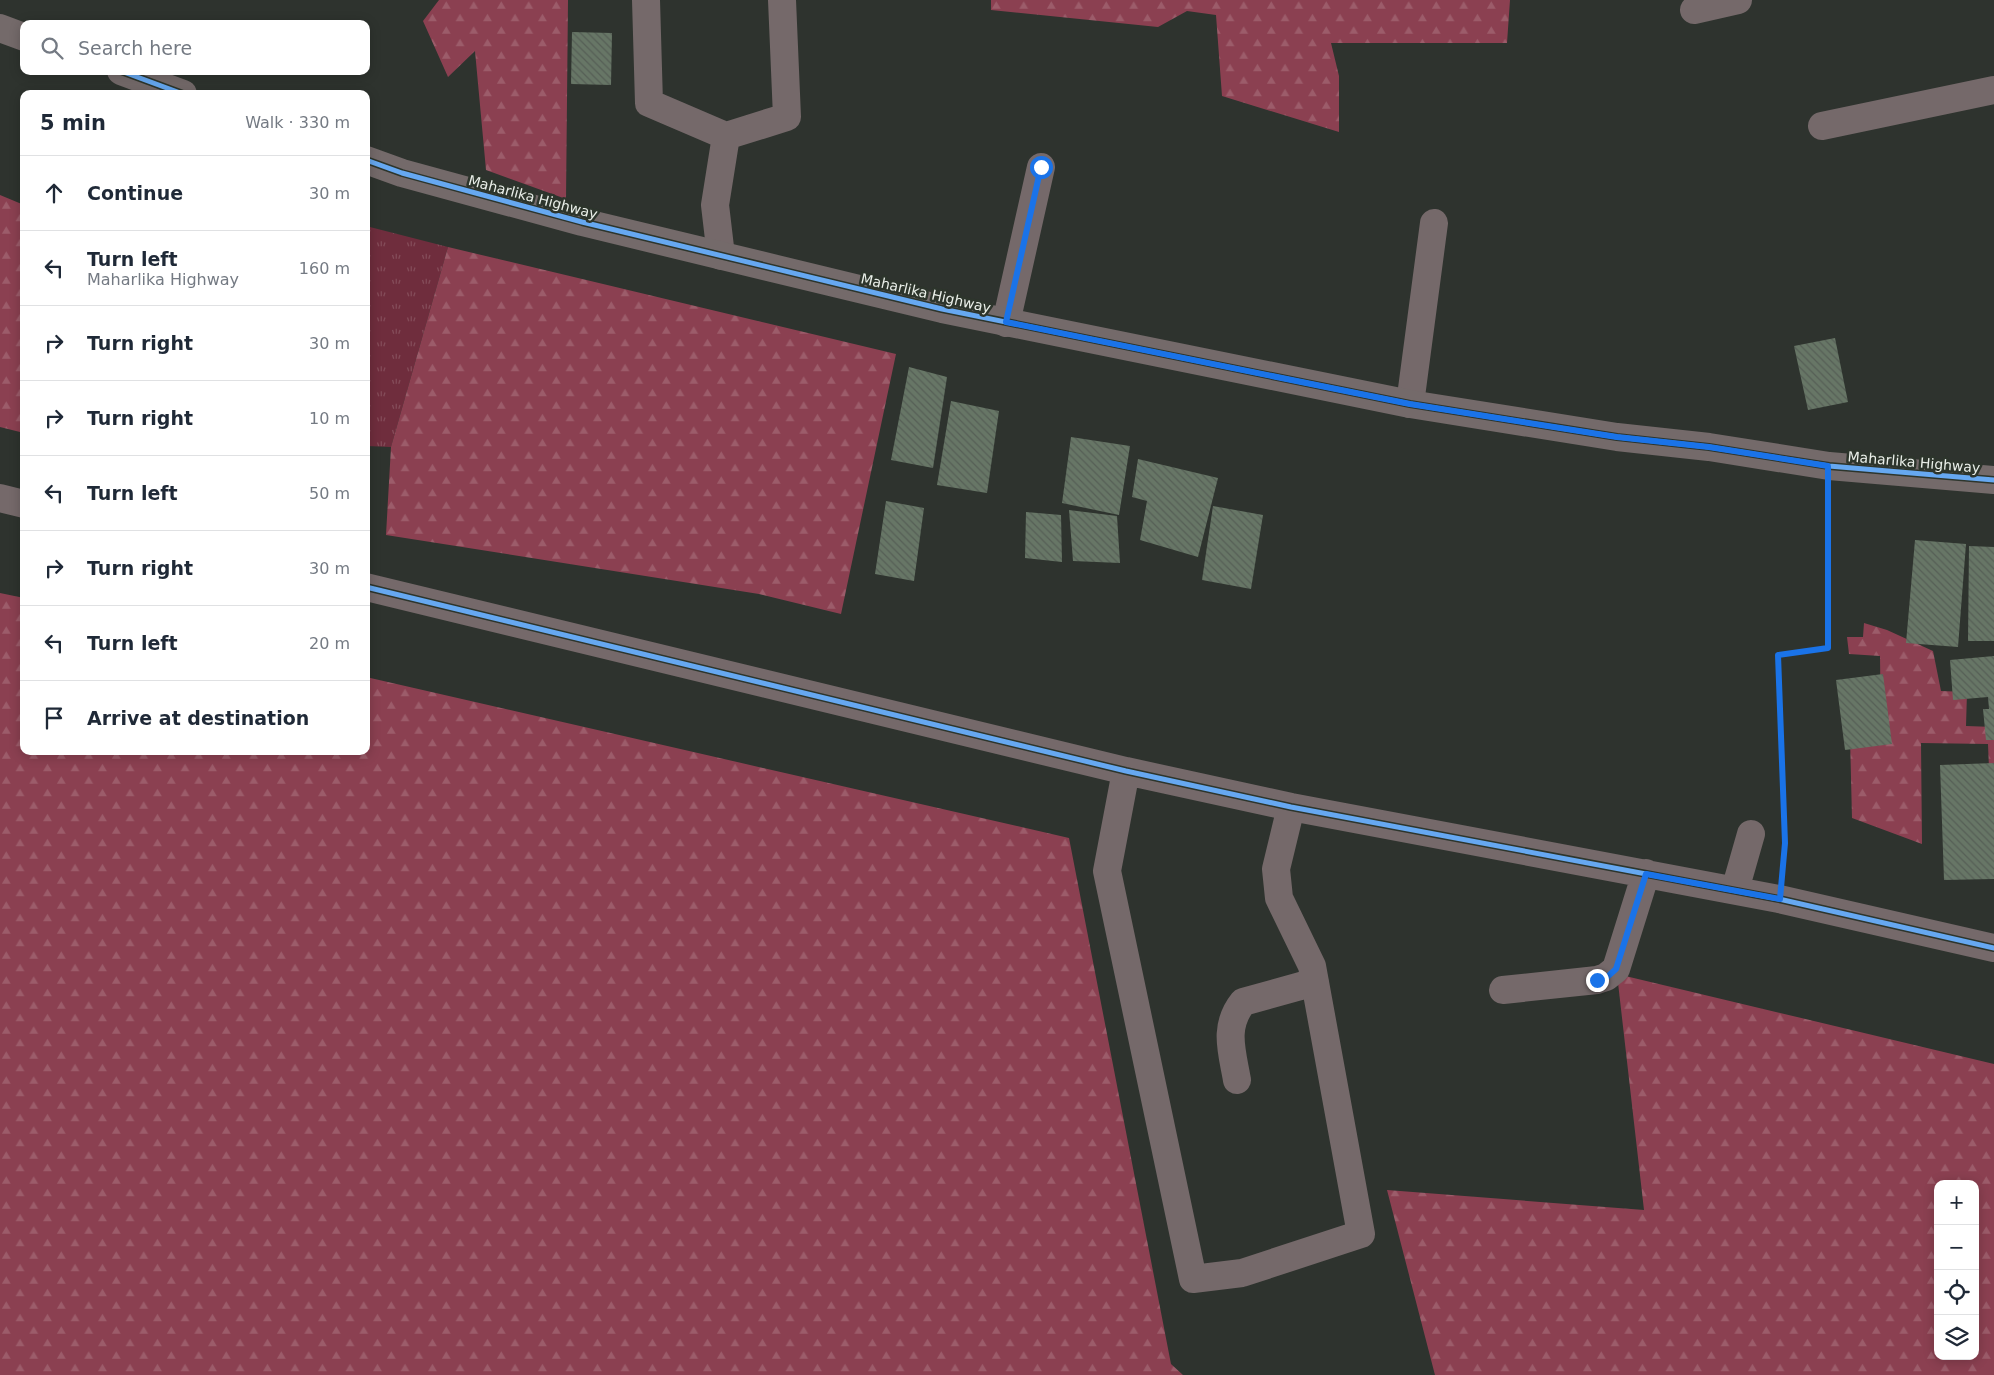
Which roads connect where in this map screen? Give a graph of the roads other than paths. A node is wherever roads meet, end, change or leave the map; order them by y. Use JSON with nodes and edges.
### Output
{"nodes":[{"id":1,"x":646,"y":0,"type":"edge"},
{"id":2,"x":782,"y":0,"type":"edge"},
{"id":3,"x":1738,"y":0,"type":"edge"},
{"id":4,"x":1694,"y":10,"type":"dead end"},
{"id":5,"x":0,"y":28,"type":"edge"},
{"id":6,"x":20,"y":36,"type":"edge"},
{"id":7,"x":132,"y":75,"type":"edge"},
{"id":8,"x":172,"y":90,"type":"edge"},
{"id":9,"x":1994,"y":90,"type":"edge"},
{"id":10,"x":1822,"y":126,"type":"dead end"},
{"id":11,"x":726,"y":136,"type":"junction"},
{"id":12,"x":370,"y":161,"type":"edge"},
{"id":13,"x":1041,"y":167,"type":"dead end"},
{"id":14,"x":1434,"y":223,"type":"dead end"},
{"id":15,"x":721,"y":256,"type":"junction"},
{"id":16,"x":1006,"y":322,"type":"junction"},
{"id":17,"x":1410,"y":404,"type":"junction"},
{"id":18,"x":1994,"y":480,"type":"edge"},
{"id":19,"x":0,"y":498,"type":"edge"},
{"id":20,"x":20,"y":503,"type":"edge"},
{"id":21,"x":370,"y":588,"type":"edge"},
{"id":22,"x":1126,"y":772,"type":"junction"},
{"id":23,"x":1291,"y":806,"type":"junction"},
{"id":24,"x":1751,"y":834,"type":"dead end"},
{"id":25,"x":1646,"y":874,"type":"junction"},
{"id":26,"x":1734,"y":890,"type":"junction"},
{"id":27,"x":1994,"y":948,"type":"edge"},
{"id":28,"x":1315,"y":982,"type":"junction"},
{"id":29,"x":1503,"y":990,"type":"dead end"},
{"id":30,"x":1237,"y":1080,"type":"dead end"}],
"edges":[{"from":1,"to":11,"type":"street"},
{"from":2,"to":11,"type":"street"},
{"from":3,"to":4,"type":"street"},
{"from":5,"to":6,"type":"main road"},
{"from":7,"to":8,"type":"main road"},
{"from":9,"to":10,"type":"street"},
{"from":11,"to":15,"type":"street"},
{"from":12,"to":15,"type":"main road","name":"Maharlika Highway"},
{"from":13,"to":16,"type":"street"},
{"from":14,"to":17,"type":"street"},
{"from":15,"to":16,"type":"main road","name":"Maharlika Highway"},
{"from":16,"to":17,"type":"main road","name":"Maharlika Highway"},
{"from":17,"to":18,"type":"main road","name":"Maharlika Highway"},
{"from":19,"to":20,"type":"street"},
{"from":21,"to":22,"type":"street"},
{"from":22,"to":23,"type":"street"},
{"from":22,"to":28,"type":"street"},
{"from":23,"to":25,"type":"street"},
{"from":23,"to":28,"type":"street"},
{"from":24,"to":26,"type":"street"},
{"from":25,"to":26,"type":"street"},
{"from":25,"to":29,"type":"street"},
{"from":26,"to":27,"type":"street"},
{"from":28,"to":30,"type":"street"}]}
